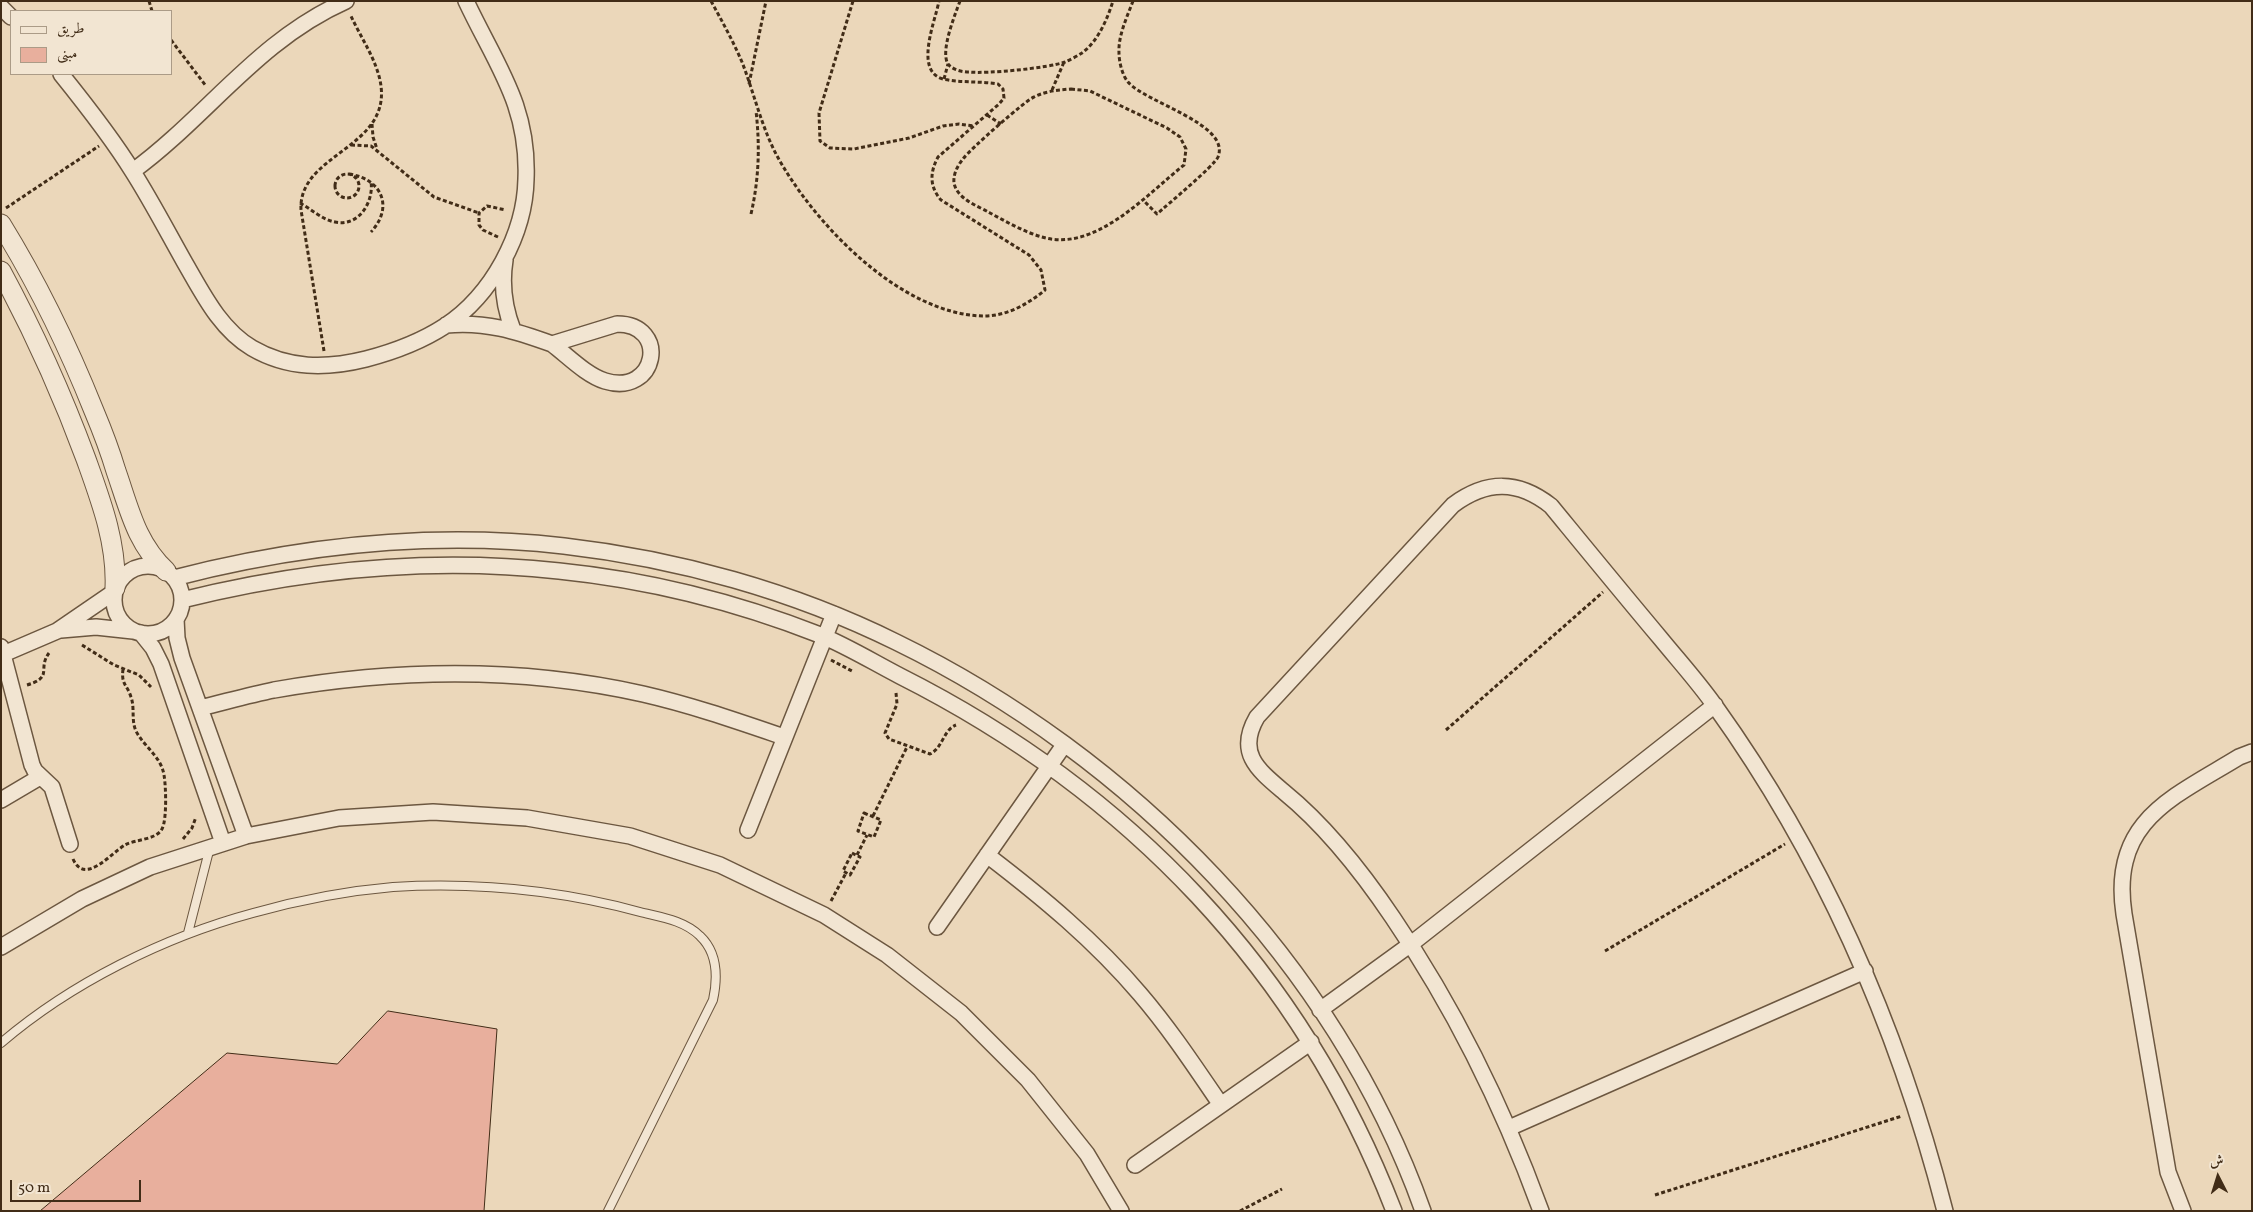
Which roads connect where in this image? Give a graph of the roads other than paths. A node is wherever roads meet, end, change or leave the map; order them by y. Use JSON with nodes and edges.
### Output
{"nodes":[{"id":1,"x":466,"y":1,"type":"edge"},
{"id":2,"x":345,"y":2,"type":"edge"},
{"id":3,"x":1,"y":7,"type":"edge"},
{"id":4,"x":10,"y":16,"type":"edge"},
{"id":5,"x":61,"y":75,"type":"edge"},
{"id":6,"x":133,"y":171,"type":"junction"},
{"id":7,"x":1,"y":224,"type":"edge"},
{"id":8,"x":508,"y":250,"type":"junction"},
{"id":9,"x":1,"y":271,"type":"edge"},
{"id":10,"x":446,"y":325,"type":"junction"},
{"id":11,"x":513,"y":330,"type":"junction"},
{"id":12,"x":552,"y":344,"type":"junction"},
{"id":13,"x":170,"y":574,"type":"junction"},
{"id":14,"x":115,"y":590,"type":"junction"},
{"id":15,"x":182,"y":600,"type":"junction"},
{"id":16,"x":834,"y":614,"type":"junction"},
{"id":17,"x":176,"y":619,"type":"junction"},
{"id":18,"x":57,"y":631,"type":"junction"},
{"id":19,"x":138,"y":633,"type":"junction"},
{"id":20,"x":824,"y":637,"type":"junction"},
{"id":21,"x":2,"y":652,"type":"edge"},
{"id":22,"x":1714,"y":705,"type":"junction"},
{"id":23,"x":200,"y":708,"type":"junction"},
{"id":24,"x":784,"y":737,"type":"junction"},
{"id":25,"x":1064,"y":745,"type":"junction"},
{"id":26,"x":2252,"y":752,"type":"edge"},
{"id":27,"x":1050,"y":765,"type":"junction"},
{"id":28,"x":40,"y":777,"type":"junction"},
{"id":29,"x":1,"y":800,"type":"edge"},
{"id":30,"x":748,"y":830,"type":"dead end"},
{"id":31,"x":246,"y":836,"type":"junction"},
{"id":32,"x":70,"y":844,"type":"road end"},
{"id":33,"x":216,"y":845,"type":"junction"},
{"id":34,"x":988,"y":855,"type":"junction"},
{"id":35,"x":938,"y":927,"type":"dead end"},
{"id":36,"x":188,"y":933,"type":"junction"},
{"id":37,"x":1411,"y":944,"type":"junction"},
{"id":38,"x":1,"y":947,"type":"edge"},
{"id":39,"x":1865,"y":971,"type":"junction"},
{"id":40,"x":1320,"y":1010,"type":"junction"},
{"id":41,"x":1311,"y":1042,"type":"junction"},
{"id":42,"x":1,"y":1043,"type":"edge"},
{"id":43,"x":1221,"y":1105,"type":"junction"},
{"id":44,"x":1509,"y":1128,"type":"junction"},
{"id":45,"x":1135,"y":1165,"type":"dead end"},
{"id":46,"x":608,"y":1211,"type":"edge"},
{"id":47,"x":1121,"y":1211,"type":"edge"},
{"id":48,"x":1394,"y":1211,"type":"edge"},
{"id":49,"x":1423,"y":1211,"type":"edge"},
{"id":50,"x":1541,"y":1211,"type":"edge"},
{"id":51,"x":1946,"y":1211,"type":"edge"},
{"id":52,"x":2183,"y":1211,"type":"edge"}],
"edges":[{"from":1,"to":8,"type":"street"},
{"from":2,"to":6,"type":"street"},
{"from":3,"to":4,"type":"street"},
{"from":5,"to":6,"type":"street"},
{"from":6,"to":10,"type":"street"},
{"from":7,"to":13,"type":"street"},
{"from":8,"to":10,"type":"street"},
{"from":8,"to":11,"type":"street"},
{"from":9,"to":14,"type":"street"},
{"from":10,"to":11,"type":"street"},
{"from":11,"to":12,"type":"street"},
{"from":12,"to":12,"type":"street"},
{"from":13,"to":14,"type":"street"},
{"from":13,"to":15,"type":"street"},
{"from":13,"to":16,"type":"street"},
{"from":14,"to":18,"type":"street"},
{"from":14,"to":19,"type":"street"},
{"from":15,"to":17,"type":"street"},
{"from":15,"to":20,"type":"street"},
{"from":16,"to":20,"type":"street"},
{"from":16,"to":25,"type":"street"},
{"from":17,"to":19,"type":"street"},
{"from":17,"to":23,"type":"street"},
{"from":18,"to":19,"type":"street"},
{"from":18,"to":21,"type":"street"},
{"from":19,"to":33,"type":"street"},
{"from":20,"to":24,"type":"street"},
{"from":20,"to":27,"type":"street"},
{"from":21,"to":28,"type":"street"},
{"from":22,"to":37,"type":"street"},
{"from":22,"to":37,"type":"street"},
{"from":22,"to":39,"type":"street"},
{"from":23,"to":24,"type":"street"},
{"from":23,"to":31,"type":"street"},
{"from":24,"to":30,"type":"street"},
{"from":25,"to":27,"type":"street"},
{"from":25,"to":40,"type":"street"},
{"from":26,"to":52,"type":"street"},
{"from":27,"to":34,"type":"street"},
{"from":27,"to":41,"type":"street"},
{"from":28,"to":29,"type":"street"},
{"from":28,"to":32,"type":"street"},
{"from":31,"to":33,"type":"street"},
{"from":31,"to":47,"type":"street"},
{"from":33,"to":36,"type":"lane"},
{"from":33,"to":38,"type":"street"},
{"from":34,"to":35,"type":"street"},
{"from":34,"to":43,"type":"street"},
{"from":36,"to":42,"type":"lane"},
{"from":36,"to":46,"type":"lane"},
{"from":37,"to":40,"type":"street"},
{"from":37,"to":44,"type":"street"},
{"from":39,"to":44,"type":"street"},
{"from":39,"to":51,"type":"street"},
{"from":40,"to":49,"type":"street"},
{"from":41,"to":43,"type":"street"},
{"from":41,"to":48,"type":"street"},
{"from":43,"to":45,"type":"street"},
{"from":44,"to":50,"type":"street"}]}
